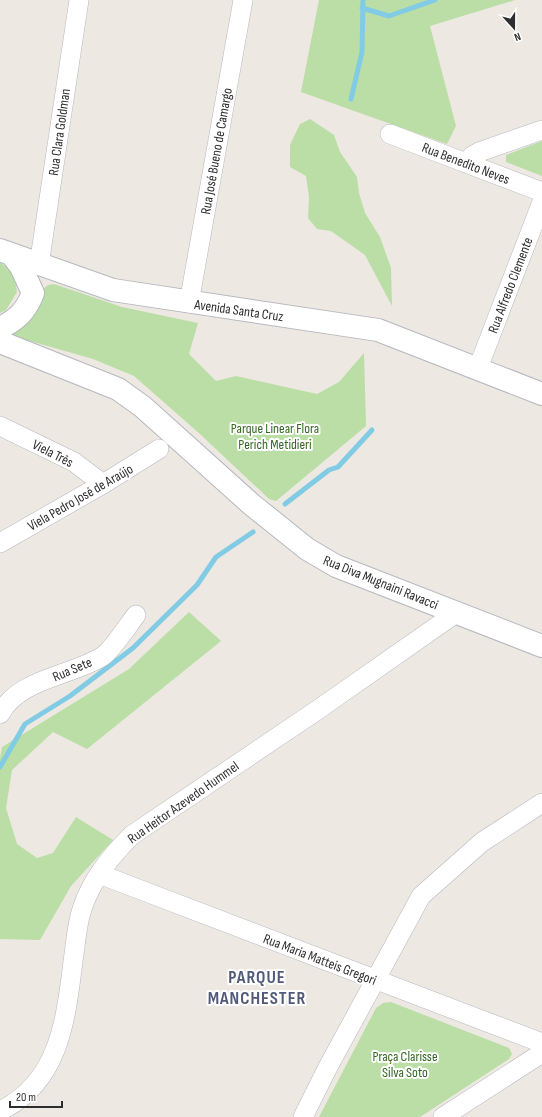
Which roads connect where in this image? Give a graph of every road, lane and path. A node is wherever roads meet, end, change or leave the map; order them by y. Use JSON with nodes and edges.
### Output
{"nodes":[{"id":1,"x":79,"y":0,"type":"edge"},
{"id":2,"x":243,"y":0,"type":"edge"},
{"id":3,"x":542,"y":130,"type":"edge"},
{"id":4,"x":390,"y":134,"type":"dead end"},
{"id":5,"x":467,"y":163,"type":"junction"},
{"id":6,"x":542,"y":192,"type":"edge"},
{"id":7,"x":542,"y":202,"type":"edge"},
{"id":8,"x":6,"y":252,"type":"edge"},
{"id":9,"x":40,"y":265,"type":"junction"},
{"id":10,"x":33,"y":293,"type":"junction"},
{"id":11,"x":190,"y":303,"type":"junction"},
{"id":12,"x":0,"y":328,"type":"edge"},
{"id":13,"x":0,"y":342,"type":"edge"},
{"id":14,"x":478,"y":368,"type":"junction"},
{"id":15,"x":542,"y":394,"type":"edge"},
{"id":16,"x":0,"y":426,"type":"edge"},
{"id":17,"x":159,"y":449,"type":"dead end"},
{"id":18,"x":103,"y":484,"type":"junction"},
{"id":19,"x":0,"y":543,"type":"edge"},
{"id":20,"x":456,"y":613,"type":"junction"},
{"id":21,"x":136,"y":615,"type":"dead end"},
{"id":22,"x":542,"y":646,"type":"edge"},
{"id":23,"x":0,"y":714,"type":"edge"},
{"id":24,"x":542,"y":804,"type":"edge"},
{"id":25,"x":99,"y":874,"type":"junction"},
{"id":26,"x":375,"y":980,"type":"junction"},
{"id":27,"x":542,"y":1043,"type":"edge"},
{"id":28,"x":542,"y":1053,"type":"edge"},
{"id":29,"x":0,"y":1111,"type":"edge"},
{"id":30,"x":303,"y":1117,"type":"edge"},
{"id":31,"x":443,"y":1117,"type":"edge"}],
"edges":[{"from":1,"to":9,"type":"street","name":"Rua Clara Goldman"},
{"from":2,"to":11,"type":"street","name":"Rua José Bueno de Camargo"},
{"from":3,"to":5,"type":"street"},
{"from":4,"to":5,"type":"street","name":"Rua Benedito Neves"},
{"from":5,"to":6,"type":"street","name":"Rua Benedito Neves"},
{"from":7,"to":14,"type":"street","name":"Rua Alfredo Clemente"},
{"from":8,"to":9,"type":"main road","name":"Avenida Santa Cruz"},
{"from":8,"to":10,"type":"main road"},
{"from":9,"to":10,"type":"main road"},
{"from":9,"to":11,"type":"main road","name":"Avenida Santa Cruz"},
{"from":10,"to":12,"type":"main road"},
{"from":11,"to":14,"type":"main road","name":"Avenida Santa Cruz"},
{"from":13,"to":20,"type":"main road","name":"Rua Diva Mugnaini Ravacci"},
{"from":14,"to":15,"type":"main road","name":"Avenida Santa Cruz"},
{"from":16,"to":18,"type":"street","name":"Viela Três"},
{"from":17,"to":18,"type":"street","name":"Viela Pedro José de Araújo"},
{"from":18,"to":19,"type":"street","name":"Viela Pedro José de Araújo"},
{"from":20,"to":22,"type":"main road","name":"Rua Diva Mugnaini Ravacci"},
{"from":20,"to":25,"type":"street","name":"Rua Heitor Azevedo Hummel"},
{"from":21,"to":23,"type":"street","name":"Rua Sete"},
{"from":24,"to":26,"type":"street"},
{"from":25,"to":26,"type":"street","name":"Rua Maria Matteis Gregori"},
{"from":25,"to":29,"type":"street","name":"Rua Heitor Azevedo Hummel"},
{"from":26,"to":27,"type":"street","name":"Rua Maria Matteis Gregori"},
{"from":26,"to":30,"type":"street"},
{"from":28,"to":31,"type":"street"}]}
